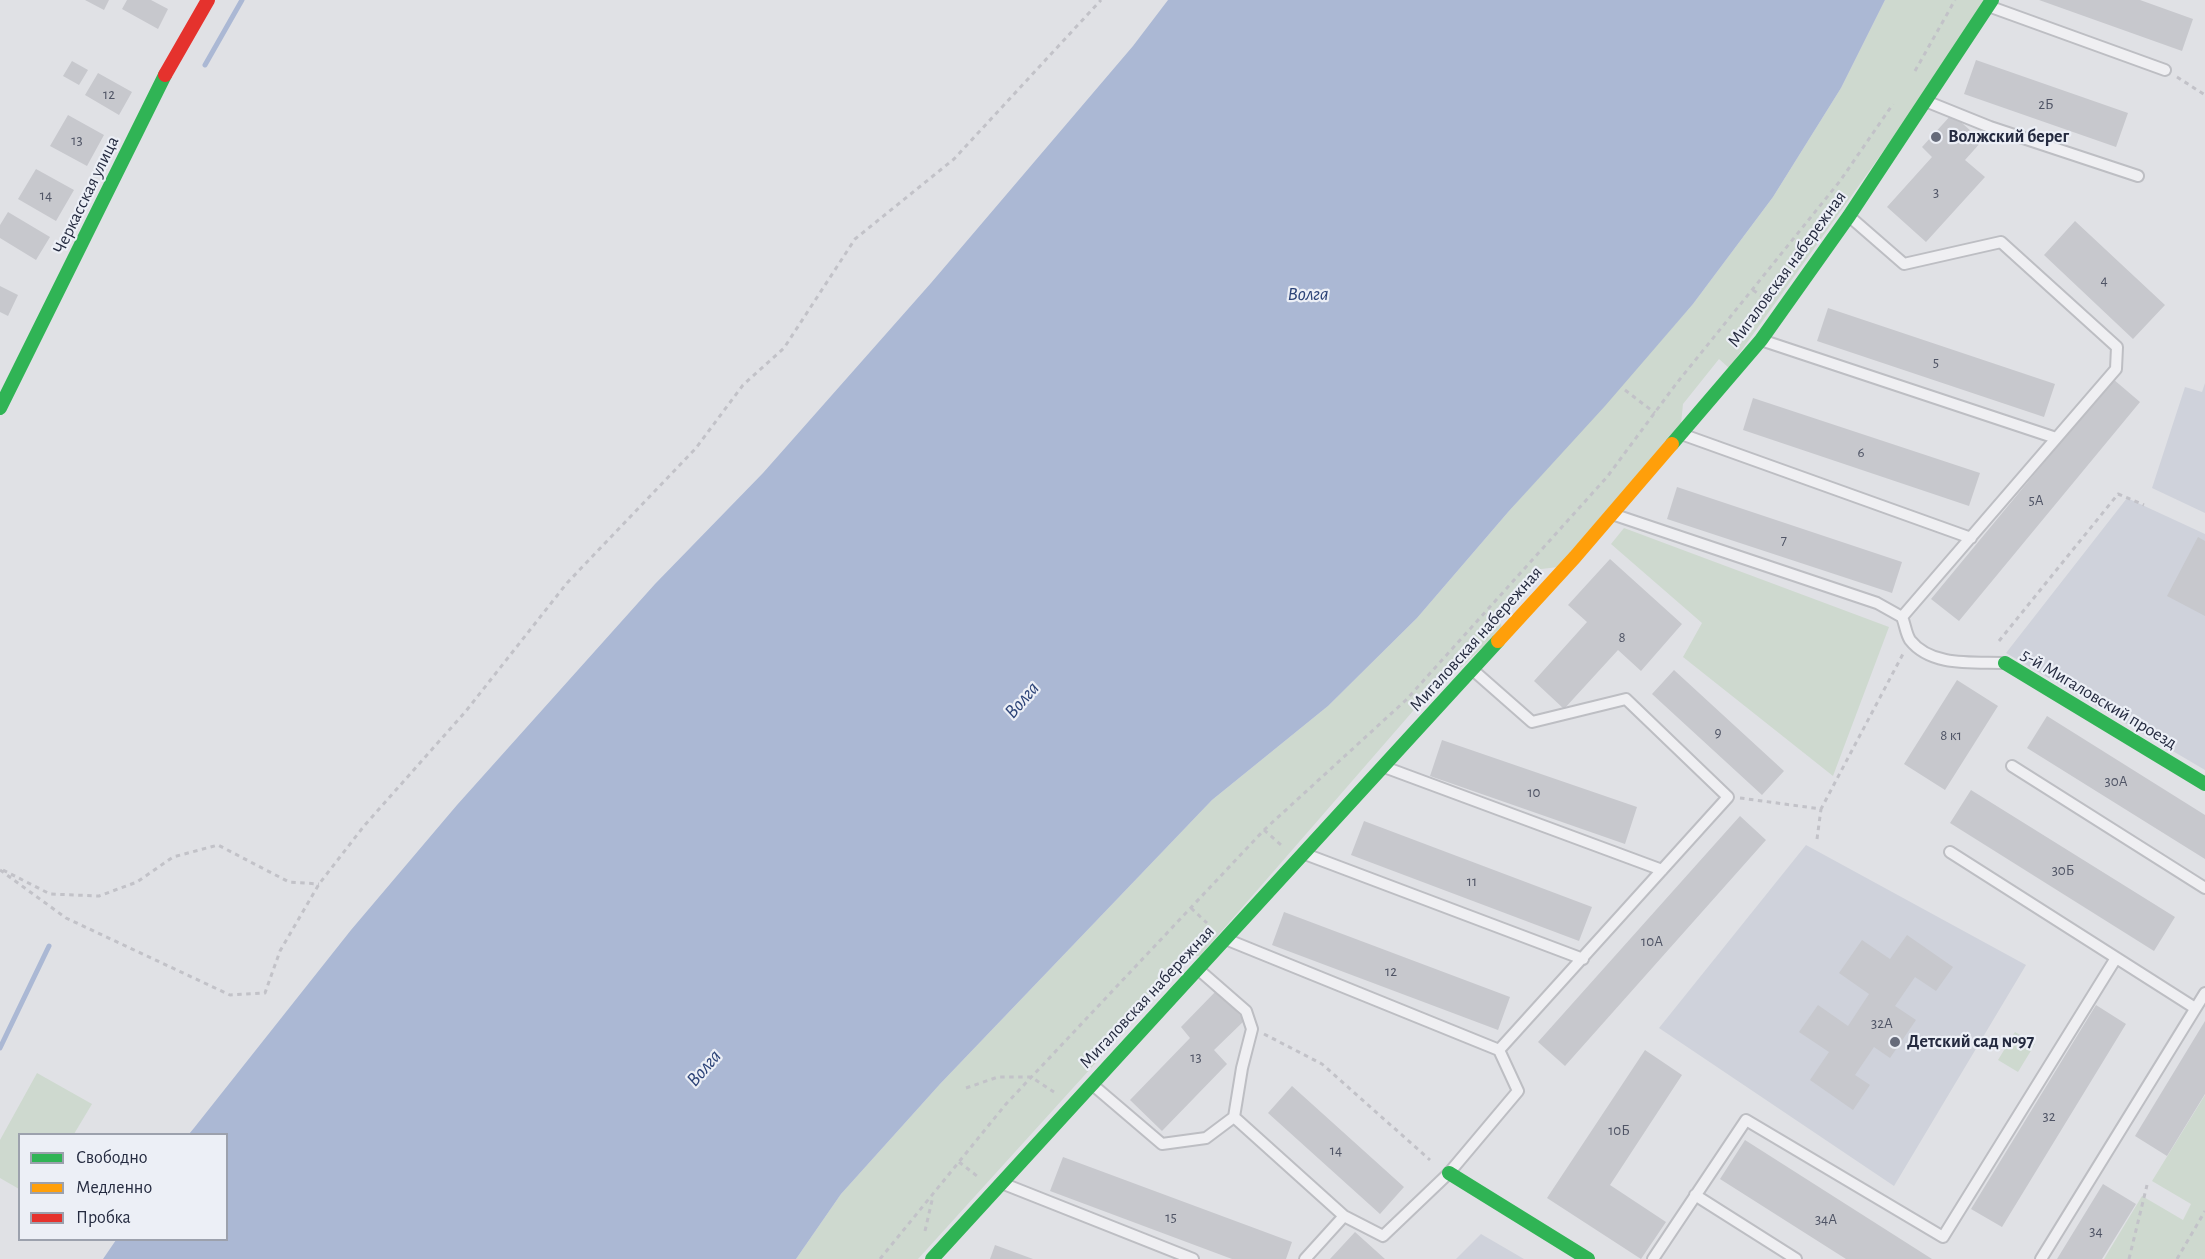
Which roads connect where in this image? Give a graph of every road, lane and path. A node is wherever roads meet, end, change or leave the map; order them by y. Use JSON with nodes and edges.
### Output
{"nodes":[{"id":1,"x":208,"y":0,"type":"edge"},
{"id":2,"x":1101,"y":0,"type":"edge"},
{"id":3,"x":1955,"y":0,"type":"edge"},
{"id":4,"x":1990,"y":3,"type":"edge"},
{"id":5,"x":2165,"y":70,"type":"joint"},
{"id":6,"x":1912,"y":77,"type":"dead end"},
{"id":7,"x":2205,"y":95,"type":"edge"},
{"id":8,"x":1898,"y":96,"type":"dead end"},
{"id":9,"x":1925,"y":101,"type":"junction"},
{"id":10,"x":2138,"y":176,"type":"dead end"},
{"id":11,"x":1849,"y":216,"type":"junction"},
{"id":12,"x":1753,"y":290,"type":"junction"},
{"id":13,"x":1760,"y":295,"type":"dead end"},
{"id":14,"x":1761,"y":340,"type":"junction"},
{"id":15,"x":1625,"y":390,"type":"dead end"},
{"id":16,"x":0,"y":408,"type":"edge"},
{"id":17,"x":1655,"y":413,"type":"junction"},
{"id":18,"x":1681,"y":434,"type":"junction"},
{"id":19,"x":2056,"y":438,"type":"junction"},
{"id":20,"x":2144,"y":505,"type":"dead end"},
{"id":21,"x":1612,"y":514,"type":"junction"},
{"id":22,"x":1971,"y":538,"type":"junction"},
{"id":23,"x":1902,"y":618,"type":"junction"},
{"id":24,"x":1910,"y":639,"type":"junction"},
{"id":25,"x":1982,"y":663,"type":"junction"},
{"id":26,"x":2005,"y":663,"type":"joint"},
{"id":27,"x":1473,"y":669,"type":"junction"},
{"id":28,"x":2012,"y":766,"type":"dead end"},
{"id":29,"x":1385,"y":767,"type":"junction"},
{"id":30,"x":2205,"y":784,"type":"edge"},
{"id":31,"x":1728,"y":797,"type":"junction"},
{"id":32,"x":1821,"y":809,"type":"junction"},
{"id":33,"x":1264,"y":830,"type":"junction"},
{"id":34,"x":1817,"y":839,"type":"dead end"},
{"id":35,"x":1278,"y":843,"type":"dead end"},
{"id":36,"x":1950,"y":852,"type":"dead end"},
{"id":37,"x":1304,"y":854,"type":"junction"},
{"id":38,"x":0,"y":869,"type":"edge"},
{"id":39,"x":1662,"y":870,"type":"junction"},
{"id":40,"x":319,"y":884,"type":"junction"},
{"id":41,"x":2205,"y":888,"type":"edge"},
{"id":42,"x":1191,"y":908,"type":"junction"},
{"id":43,"x":1204,"y":921,"type":"dead end"},
{"id":44,"x":1225,"y":939,"type":"junction"},
{"id":45,"x":2116,"y":958,"type":"junction"},
{"id":46,"x":1583,"y":959,"type":"junction"},
{"id":47,"x":1198,"y":969,"type":"junction"},
{"id":48,"x":2205,"y":993,"type":"edge"},
{"id":49,"x":2195,"y":1008,"type":"junction"},
{"id":50,"x":1252,"y":1029,"type":"junction"},
{"id":51,"x":1499,"y":1050,"type":"junction"},
{"id":52,"x":1031,"y":1077,"type":"junction"},
{"id":53,"x":1092,"y":1084,"type":"junction"},
{"id":54,"x":1046,"y":1087,"type":"dead end"},
{"id":55,"x":966,"y":1089,"type":"dead end"},
{"id":56,"x":1234,"y":1117,"type":"junction"},
{"id":57,"x":1449,"y":1173,"type":"junction"},
{"id":58,"x":1002,"y":1183,"type":"junction"},
{"id":59,"x":2147,"y":1185,"type":"dead end"},
{"id":60,"x":934,"y":1193,"type":"junction"},
{"id":61,"x":1695,"y":1196,"type":"junction"},
{"id":62,"x":2205,"y":1211,"type":"edge"},
{"id":63,"x":1344,"y":1216,"type":"junction"},
{"id":64,"x":924,"y":1237,"type":"dead end"},
{"id":65,"x":880,"y":1259,"type":"edge"},
{"id":66,"x":932,"y":1259,"type":"edge"},
{"id":67,"x":1193,"y":1259,"type":"edge"},
{"id":68,"x":1305,"y":1259,"type":"edge"},
{"id":69,"x":1588,"y":1259,"type":"edge"},
{"id":70,"x":1653,"y":1259,"type":"edge"},
{"id":71,"x":1796,"y":1259,"type":"edge"},
{"id":72,"x":2041,"y":1259,"type":"edge"},
{"id":73,"x":2129,"y":1259,"type":"edge"},
{"id":74,"x":2178,"y":1259,"type":"edge"}],
"edges":[{"from":1,"to":16,"type":"street","name":"Черкасская улица"},
{"from":2,"to":40,"type":"path"},
{"from":3,"to":6,"type":"path"},
{"from":4,"to":5,"type":"lane"},
{"from":4,"to":9,"type":"street","name":"Мигаловская набережная"},
{"from":5,"to":7,"type":"path"},
{"from":8,"to":12,"type":"path"},
{"from":9,"to":10,"type":"lane"},
{"from":9,"to":11,"type":"street","name":"Мигаловская набережная"},
{"from":11,"to":14,"type":"street","name":"Мигаловская набережная"},
{"from":11,"to":19,"type":"lane"},
{"from":12,"to":13,"type":"path"},
{"from":12,"to":17,"type":"path"},
{"from":14,"to":18,"type":"street","name":"Мигаловская набережная"},
{"from":14,"to":19,"type":"lane"},
{"from":15,"to":17,"type":"path"},
{"from":17,"to":33,"type":"path"},
{"from":18,"to":21,"type":"street","name":"Мигаловская набережная"},
{"from":18,"to":22,"type":"lane"},
{"from":19,"to":22,"type":"lane"},
{"from":20,"to":25,"type":"path"},
{"from":21,"to":23,"type":"lane"},
{"from":21,"to":27,"type":"street","name":"Мигаловская набережная"},
{"from":22,"to":23,"type":"lane"},
{"from":23,"to":24,"type":"lane"},
{"from":24,"to":25,"type":"lane"},
{"from":24,"to":32,"type":"path"},
{"from":25,"to":26,"type":"lane"},
{"from":26,"to":30,"type":"street","name":"5-й Мигаловский проезд"},
{"from":27,"to":29,"type":"street","name":"Мигаловская набережная"},
{"from":27,"to":31,"type":"lane"},
{"from":28,"to":41,"type":"lane"},
{"from":29,"to":37,"type":"street","name":"Мигаловская набережная"},
{"from":29,"to":39,"type":"lane"},
{"from":31,"to":32,"type":"path"},
{"from":31,"to":39,"type":"lane"},
{"from":32,"to":34,"type":"path"},
{"from":33,"to":35,"type":"path"},
{"from":33,"to":42,"type":"path"},
{"from":36,"to":45,"type":"lane"},
{"from":37,"to":44,"type":"street","name":"Мигаловская набережная"},
{"from":37,"to":46,"type":"lane"},
{"from":38,"to":40,"type":"path"},
{"from":38,"to":40,"type":"path"},
{"from":39,"to":46,"type":"lane"},
{"from":42,"to":43,"type":"path"},
{"from":42,"to":52,"type":"path"},
{"from":44,"to":47,"type":"street","name":"Мигаловская набережная"},
{"from":44,"to":51,"type":"lane"},
{"from":45,"to":49,"type":"lane"},
{"from":45,"to":61,"type":"lane"},
{"from":46,"to":51,"type":"lane"},
{"from":47,"to":50,"type":"lane"},
{"from":47,"to":53,"type":"street","name":"Мигаловская набережная"},
{"from":48,"to":49,"type":"lane"},
{"from":49,"to":72,"type":"lane"},
{"from":50,"to":56,"type":"lane"},
{"from":50,"to":57,"type":"path"},
{"from":51,"to":57,"type":"lane"},
{"from":52,"to":54,"type":"path"},
{"from":52,"to":55,"type":"path"},
{"from":52,"to":60,"type":"path"},
{"from":53,"to":56,"type":"lane"},
{"from":53,"to":58,"type":"street","name":"Мигаловская набережная"},
{"from":56,"to":63,"type":"lane"},
{"from":57,"to":63,"type":"lane"},
{"from":57,"to":69,"type":"street"},
{"from":58,"to":66,"type":"street","name":"Мигаловская набережная"},
{"from":58,"to":67,"type":"lane"},
{"from":59,"to":73,"type":"path"},
{"from":60,"to":64,"type":"path"},
{"from":60,"to":65,"type":"path"},
{"from":61,"to":70,"type":"lane"},
{"from":61,"to":71,"type":"lane"},
{"from":62,"to":74,"type":"path"},
{"from":63,"to":68,"type":"lane"}]}
